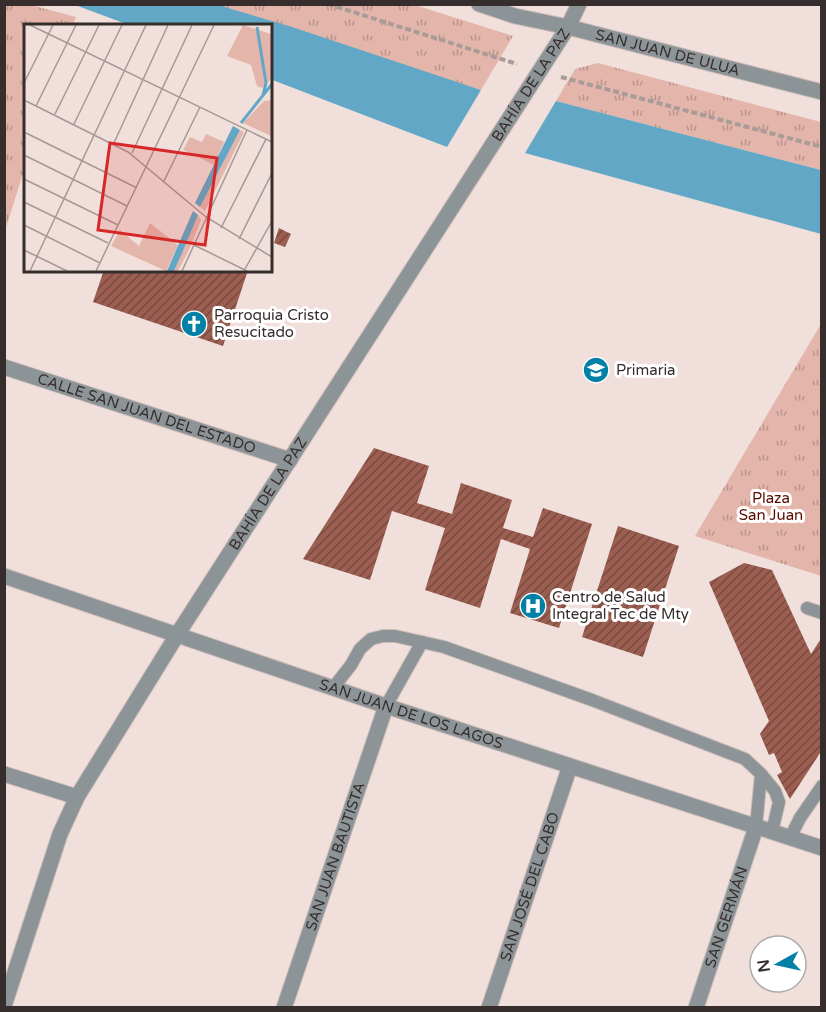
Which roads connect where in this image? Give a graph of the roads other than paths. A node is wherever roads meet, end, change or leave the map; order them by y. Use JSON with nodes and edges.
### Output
{"nodes":[{"id":1,"x":479,"y":4,"type":"edge"},
{"id":2,"x":579,"y":4,"type":"edge"},
{"id":3,"x":568,"y":27,"type":"junction"},
{"id":4,"x":822,"y":92,"type":"edge"},
{"id":5,"x":4,"y":367,"type":"edge"},
{"id":6,"x":290,"y":460,"type":"junction"},
{"id":7,"x":4,"y":576,"type":"edge"},
{"id":8,"x":807,"y":608,"type":"dead end"},
{"id":9,"x":822,"y":613,"type":"edge"},
{"id":10,"x":177,"y":635,"type":"junction"},
{"id":11,"x":422,"y":642,"type":"junction"},
{"id":12,"x":333,"y":688,"type":"junction"},
{"id":13,"x":386,"y":706,"type":"junction"},
{"id":14,"x":570,"y":766,"type":"junction"},
{"id":15,"x":4,"y":774,"type":"edge"},
{"id":16,"x":761,"y":774,"type":"junction"},
{"id":17,"x":822,"y":786,"type":"edge"},
{"id":18,"x":77,"y":797,"type":"junction"},
{"id":19,"x":756,"y":827,"type":"junction"},
{"id":20,"x":772,"y":832,"type":"junction"},
{"id":21,"x":790,"y":838,"type":"junction"},
{"id":22,"x":822,"y":848,"type":"edge"},
{"id":23,"x":9,"y":979,"type":"edge"},
{"id":24,"x":4,"y":1006,"type":"edge"},
{"id":25,"x":285,"y":1008,"type":"edge"},
{"id":26,"x":489,"y":1008,"type":"edge"},
{"id":27,"x":696,"y":1008,"type":"edge"}],
"edges":[{"from":1,"to":3,"type":"street","name":"SAN JUAN DE ULUA"},
{"from":2,"to":3,"type":"street","name":"BAHÍA DE LA PAZ"},
{"from":3,"to":4,"type":"street","name":"SAN JUAN DE ULUA"},
{"from":3,"to":6,"type":"street","name":"BAHÍA DE LA PAZ"},
{"from":5,"to":6,"type":"street","name":"CALLE SAN JUAN DEL ESTADO"},
{"from":6,"to":10,"type":"street","name":"BAHÍA DE LA PAZ"},
{"from":7,"to":10,"type":"street","name":"SAN JUAN DE LOS LAGOS"},
{"from":8,"to":9,"type":"lane"},
{"from":10,"to":12,"type":"street","name":"SAN JUAN DE LOS LAGOS"},
{"from":10,"to":18,"type":"street","name":"BAHÍA DE LA PAZ"},
{"from":11,"to":12,"type":"lane"},
{"from":11,"to":13,"type":"lane"},
{"from":11,"to":16,"type":"lane"},
{"from":12,"to":13,"type":"street","name":"SAN JUAN DE LOS LAGOS"},
{"from":13,"to":14,"type":"street","name":"SAN JUAN DE LOS LAGOS"},
{"from":13,"to":25,"type":"street","name":"SAN JUAN BAUTISTA"},
{"from":14,"to":19,"type":"street","name":"SAN JUAN DE LOS LAGOS"},
{"from":14,"to":26,"type":"street","name":"SAN JOSÉ DEL CABO"},
{"from":15,"to":18,"type":"street"},
{"from":16,"to":19,"type":"lane"},
{"from":16,"to":20,"type":"lane"},
{"from":17,"to":21,"type":"lane"},
{"from":18,"to":23,"type":"street","name":"BAHÍA DE LA PAZ"},
{"from":19,"to":20,"type":"street","name":"SAN JUAN DE LOS LAGOS"},
{"from":19,"to":27,"type":"street","name":"SAN GERMÁN"},
{"from":20,"to":21,"type":"street","name":"SAN JUAN DE LOS LAGOS"},
{"from":21,"to":22,"type":"street","name":"SAN JUAN DE LOS LAGOS"},
{"from":23,"to":24,"type":"street","name":"BAHÍA DE LA PAZ"}]}
